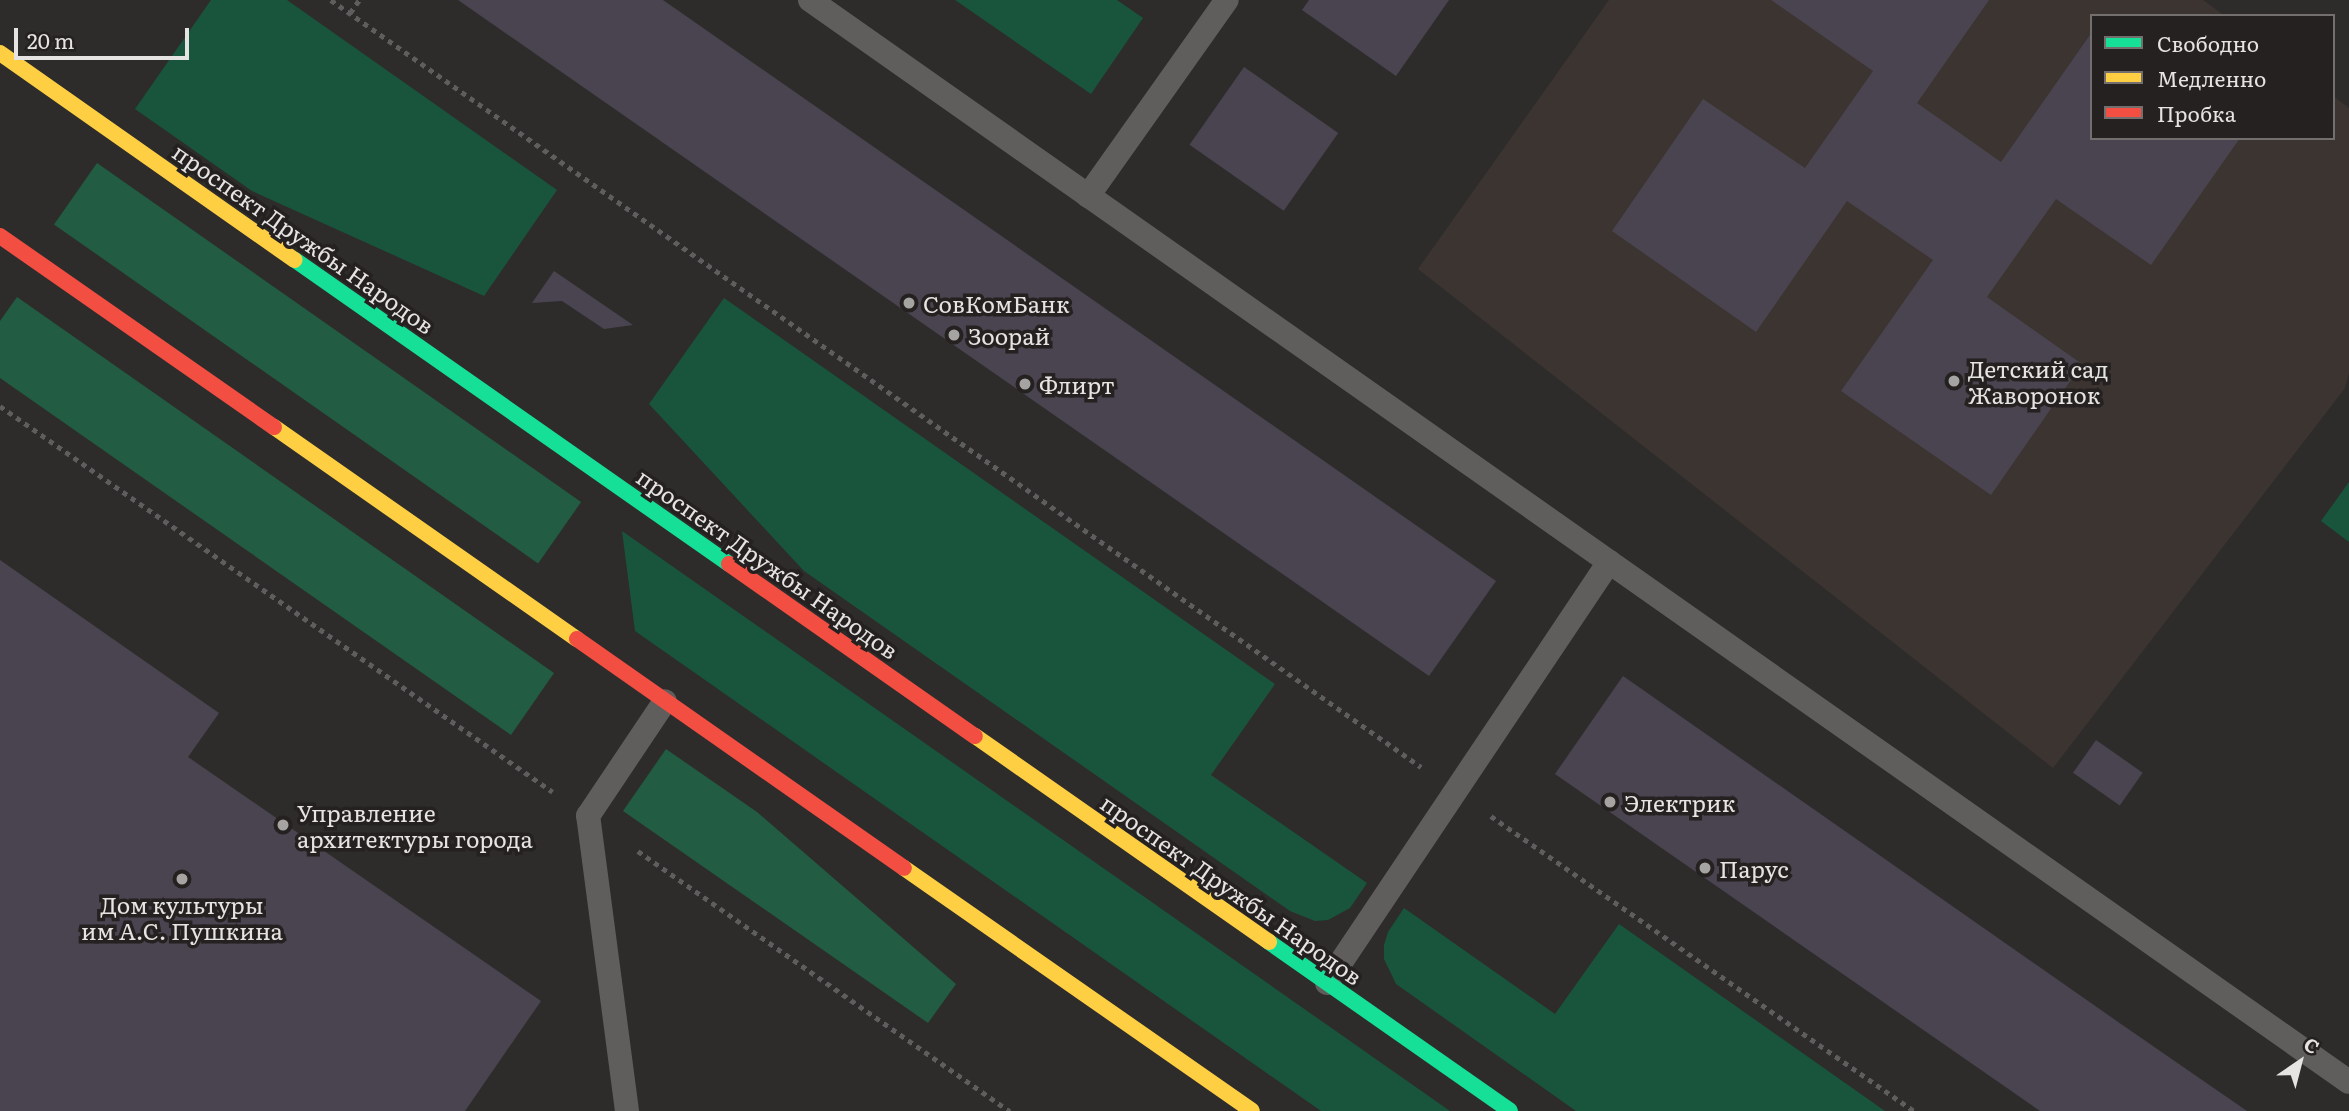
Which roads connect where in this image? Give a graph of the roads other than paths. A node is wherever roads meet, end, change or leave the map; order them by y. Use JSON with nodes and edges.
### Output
{"nodes":[{"id":1,"x":810,"y":0,"type":"edge"},
{"id":2,"x":1227,"y":0,"type":"edge"},
{"id":3,"x":0,"y":53,"type":"edge"},
{"id":4,"x":1088,"y":196,"type":"junction"},
{"id":5,"x":0,"y":236,"type":"edge"},
{"id":6,"x":1609,"y":562,"type":"junction"},
{"id":7,"x":666,"y":701,"type":"junction"},
{"id":8,"x":1327,"y":983,"type":"junction"},
{"id":9,"x":2349,"y":1082,"type":"edge"},
{"id":10,"x":627,"y":1111,"type":"edge"},
{"id":11,"x":1252,"y":1111,"type":"edge"},
{"id":12,"x":1510,"y":1111,"type":"edge"}],
"edges":[{"from":1,"to":4,"type":"lane"},
{"from":2,"to":4,"type":"lane"},
{"from":3,"to":8,"type":"street","name":"проспект Дружбы Народов"},
{"from":4,"to":6,"type":"lane"},
{"from":5,"to":7,"type":"street"},
{"from":6,"to":8,"type":"lane"},
{"from":6,"to":9,"type":"lane"},
{"from":7,"to":10,"type":"lane"},
{"from":7,"to":11,"type":"street"},
{"from":8,"to":12,"type":"street","name":"проспект Дружбы Народов"}]}
